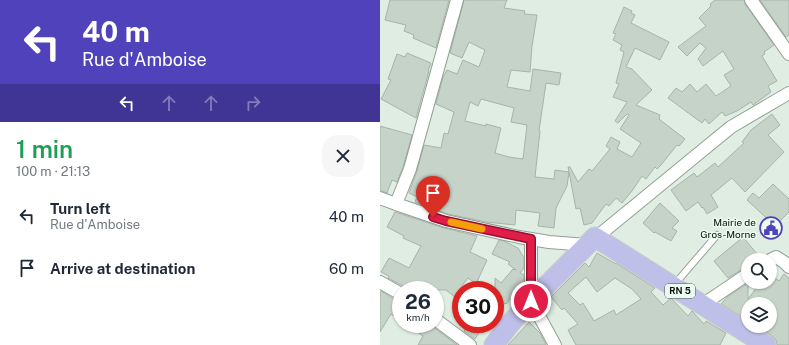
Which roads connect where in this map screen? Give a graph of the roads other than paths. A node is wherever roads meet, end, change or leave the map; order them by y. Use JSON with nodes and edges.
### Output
{"nodes":[{"id":1,"x":457,"y":0,"type":"edge"},
{"id":2,"x":751,"y":0,"type":"edge"},
{"id":3,"x":789,"y":54,"type":"edge"},
{"id":4,"x":789,"y":93,"type":"edge"},
{"id":5,"x":380,"y":198,"type":"edge"},
{"id":6,"x":396,"y":204,"type":"junction"},
{"id":7,"x":717,"y":235,"type":"dead end"},
{"id":8,"x":531,"y":239,"type":"junction"},
{"id":9,"x":587,"y":245,"type":"junction"},
{"id":10,"x":777,"y":258,"type":"edge"},
{"id":11,"x":789,"y":267,"type":"edge"},
{"id":12,"x":741,"y":279,"type":"edge"},
{"id":13,"x":380,"y":282,"type":"edge"},
{"id":14,"x":673,"y":286,"type":"junction"},
{"id":15,"x":392,"y":289,"type":"edge"},
{"id":16,"x":531,"y":301,"type":"junction"},
{"id":17,"x":702,"y":305,"type":"junction"},
{"id":18,"x":444,"y":326,"type":"edge"},
{"id":19,"x":470,"y":345,"type":"edge"},
{"id":20,"x":494,"y":345,"type":"edge"},
{"id":21,"x":555,"y":345,"type":"edge"},
{"id":22,"x":766,"y":345,"type":"edge"}],
"edges":[{"from":1,"to":6,"type":"street"},
{"from":2,"to":3,"type":"street"},
{"from":4,"to":9,"type":"street"},
{"from":5,"to":6,"type":"street"},
{"from":6,"to":8,"type":"street"},
{"from":7,"to":14,"type":"lane"},
{"from":8,"to":9,"type":"street"},
{"from":8,"to":16,"type":"street"},
{"from":9,"to":14,"type":"main road","number":"RN 5"},
{"from":9,"to":16,"type":"main road"},
{"from":10,"to":11,"type":"street"},
{"from":12,"to":17,"type":"street"},
{"from":13,"to":15,"type":"street"},
{"from":14,"to":17,"type":"main road","number":"RN 5"},
{"from":16,"to":20,"type":"main road"},
{"from":16,"to":21,"type":"street"},
{"from":17,"to":22,"type":"main road","number":"RN 5"},
{"from":18,"to":19,"type":"street"}]}
